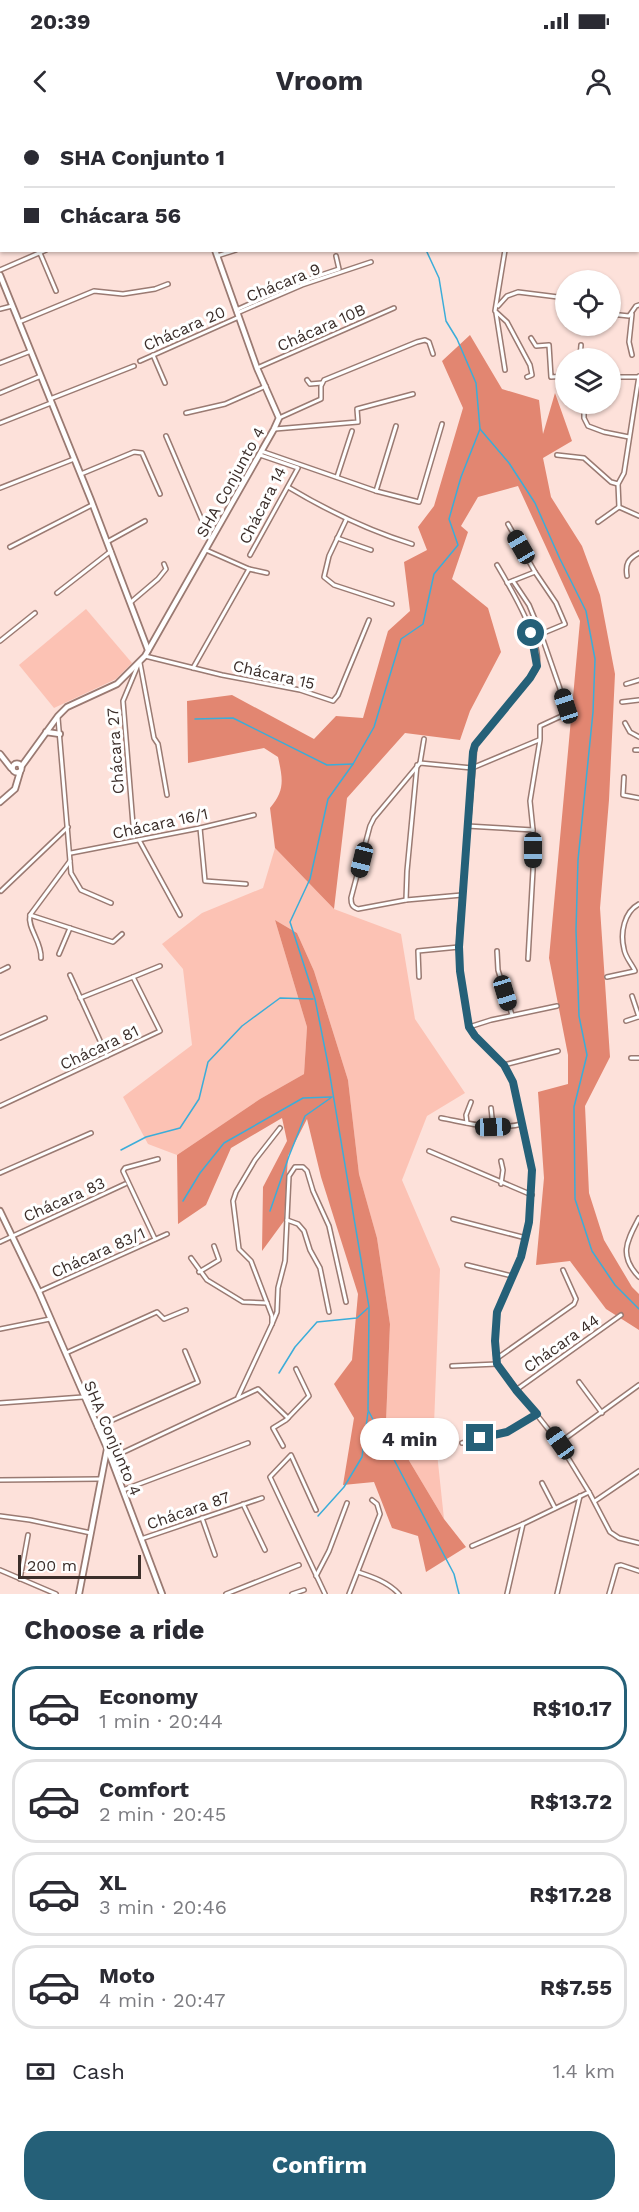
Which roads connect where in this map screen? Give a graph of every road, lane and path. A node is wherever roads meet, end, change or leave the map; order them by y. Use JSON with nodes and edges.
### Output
{"nodes":[{"id":1,"x":505,"y":252,"type":"edge"},
{"id":2,"x":40,"y":253,"type":"joint"},
{"id":3,"x":216,"y":253,"type":"edge"},
{"id":4,"x":336,"y":256,"type":"dead end"},
{"id":5,"x":371,"y":262,"type":"dead end"},
{"id":6,"x":0,"y":270,"type":"edge"},
{"id":7,"x":0,"y":275,"type":"edge"},
{"id":8,"x":168,"y":284,"type":"dead end"},
{"id":9,"x":56,"y":291,"type":"dead end"},
{"id":10,"x":555,"y":297,"type":"edge"},
{"id":11,"x":639,"y":305,"type":"edge"},
{"id":12,"x":12,"y":306,"type":"junction"},
{"id":13,"x":394,"y":308,"type":"dead end"},
{"id":14,"x":0,"y":309,"type":"edge"},
{"id":15,"x":496,"y":309,"type":"junction"},
{"id":16,"x":237,"y":313,"type":"junction"},
{"id":17,"x":632,"y":314,"type":"junction"},
{"id":18,"x":621,"y":315,"type":"edge"},
{"id":19,"x":19,"y":322,"type":"junction"},
{"id":20,"x":531,"y":338,"type":"dead end"},
{"id":21,"x":581,"y":345,"type":"dead end"},
{"id":22,"x":581,"y":348,"type":"edge"},
{"id":23,"x":31,"y":351,"type":"junction"},
{"id":24,"x":433,"y":354,"type":"dead end"},
{"id":25,"x":153,"y":355,"type":"junction"},
{"id":26,"x":632,"y":355,"type":"dead end"},
{"id":27,"x":140,"y":361,"type":"dead end"},
{"id":28,"x":0,"y":363,"type":"edge"},
{"id":29,"x":134,"y":366,"type":"dead end"},
{"id":30,"x":257,"y":368,"type":"junction"},
{"id":31,"x":505,"y":370,"type":"dead end"},
{"id":32,"x":41,"y":376,"type":"junction"},
{"id":33,"x":555,"y":376,"type":"edge"},
{"id":34,"x":527,"y":377,"type":"dead end"},
{"id":35,"x":621,"y":377,"type":"edge"},
{"id":36,"x":638,"y":377,"type":"edge"},
{"id":37,"x":307,"y":380,"type":"dead end"},
{"id":38,"x":165,"y":383,"type":"dead end"},
{"id":39,"x":322,"y":383,"type":"junction"},
{"id":40,"x":267,"y":387,"type":"junction"},
{"id":41,"x":0,"y":393,"type":"edge"},
{"id":42,"x":413,"y":394,"type":"dead end"},
{"id":43,"x":50,"y":401,"type":"junction"},
{"id":44,"x":186,"y":412,"type":"dead end"},
{"id":45,"x":584,"y":414,"type":"edge"},
{"id":46,"x":279,"y":418,"type":"junction"},
{"id":47,"x":0,"y":423,"type":"edge"},
{"id":48,"x":442,"y":424,"type":"dead end"},
{"id":49,"x":396,"y":426,"type":"dead end"},
{"id":50,"x":274,"y":429,"type":"junction"},
{"id":51,"x":352,"y":431,"type":"dead end"},
{"id":52,"x":166,"y":436,"type":"dead end"},
{"id":53,"x":629,"y":437,"type":"junction"},
{"id":54,"x":260,"y":453,"type":"junction"},
{"id":55,"x":557,"y":455,"type":"dead end"},
{"id":56,"x":74,"y":459,"type":"junction"},
{"id":57,"x":80,"y":474,"type":"junction"},
{"id":58,"x":337,"y":477,"type":"junction"},
{"id":59,"x":618,"y":484,"type":"junction"},
{"id":60,"x":288,"y":487,"type":"junction"},
{"id":61,"x":0,"y":488,"type":"edge"},
{"id":62,"x":376,"y":491,"type":"junction"},
{"id":63,"x":160,"y":494,"type":"dead end"},
{"id":64,"x":92,"y":505,"type":"junction"},
{"id":65,"x":619,"y":507,"type":"junction"},
{"id":66,"x":639,"y":516,"type":"edge"},
{"id":67,"x":346,"y":520,"type":"junction"},
{"id":68,"x":145,"y":521,"type":"dead end"},
{"id":69,"x":598,"y":522,"type":"dead end"},
{"id":70,"x":508,"y":524,"type":"dead end"},
{"id":71,"x":337,"y":538,"type":"junction"},
{"id":72,"x":211,"y":540,"type":"junction"},
{"id":73,"x":107,"y":542,"type":"junction"},
{"id":74,"x":412,"y":544,"type":"dead end"},
{"id":75,"x":10,"y":547,"type":"dead end"},
{"id":76,"x":206,"y":550,"type":"junction"},
{"id":77,"x":371,"y":550,"type":"dead end"},
{"id":78,"x":111,"y":551,"type":"junction"},
{"id":79,"x":639,"y":553,"type":"edge"},
{"id":80,"x":250,"y":555,"type":"dead end"},
{"id":81,"x":164,"y":564,"type":"dead end"},
{"id":82,"x":498,"y":565,"type":"dead end"},
{"id":83,"x":249,"y":569,"type":"junction"},
{"id":84,"x":535,"y":572,"type":"junction"},
{"id":85,"x":267,"y":573,"type":"dead end"},
{"id":86,"x":627,"y":576,"type":"dead end"},
{"id":87,"x":513,"y":581,"type":"junction"},
{"id":88,"x":507,"y":583,"type":"junction"},
{"id":89,"x":57,"y":593,"type":"dead end"},
{"id":90,"x":131,"y":602,"type":"junction"},
{"id":91,"x":392,"y":604,"type":"dead end"},
{"id":92,"x":34,"y":614,"type":"dead end"},
{"id":93,"x":369,"y":620,"type":"dead end"},
{"id":94,"x":541,"y":634,"type":"junction"},
{"id":95,"x":0,"y":641,"type":"edge"},
{"id":96,"x":148,"y":650,"type":"junction"},
{"id":97,"x":145,"y":656,"type":"junction"},
{"id":98,"x":139,"y":664,"type":"junction"},
{"id":99,"x":193,"y":668,"type":"junction"},
{"id":100,"x":639,"y":680,"type":"edge"},
{"id":101,"x":626,"y":684,"type":"dead end"},
{"id":102,"x":639,"y":700,"type":"edge"},
{"id":103,"x":622,"y":702,"type":"dead end"},
{"id":104,"x":58,"y":716,"type":"junction"},
{"id":105,"x":625,"y":723,"type":"dead end"},
{"id":106,"x":46,"y":732,"type":"junction"},
{"id":107,"x":60,"y":734,"type":"junction"},
{"id":108,"x":639,"y":737,"type":"edge"},
{"id":109,"x":424,"y":739,"type":"dead end"},
{"id":110,"x":540,"y":740,"type":"junction"},
{"id":111,"x":0,"y":754,"type":"edge"},
{"id":112,"x":419,"y":764,"type":"junction"},
{"id":113,"x":15,"y":767,"type":"junction"},
{"id":114,"x":472,"y":768,"type":"junction"},
{"id":115,"x":624,"y":777,"type":"dead end"},
{"id":116,"x":167,"y":795,"type":"dead end"},
{"id":117,"x":639,"y":798,"type":"edge"},
{"id":118,"x":0,"y":802,"type":"edge"},
{"id":119,"x":254,"y":815,"type":"dead end"},
{"id":120,"x":467,"y":826,"type":"junction"},
{"id":121,"x":68,"y":827,"type":"junction"},
{"id":122,"x":200,"y":828,"type":"junction"},
{"id":123,"x":533,"y":830,"type":"junction"},
{"id":124,"x":134,"y":837,"type":"dead end"},
{"id":125,"x":139,"y":840,"type":"junction"},
{"id":126,"x":71,"y":853,"type":"junction"},
{"id":127,"x":71,"y":860,"type":"junction"},
{"id":128,"x":246,"y":884,"type":"dead end"},
{"id":129,"x":1,"y":891,"type":"edge"},
{"id":130,"x":462,"y":895,"type":"junction"},
{"id":131,"x":406,"y":900,"type":"junction"},
{"id":132,"x":111,"y":903,"type":"dead end"},
{"id":133,"x":639,"y":904,"type":"edge"},
{"id":134,"x":30,"y":915,"type":"junction"},
{"id":135,"x":180,"y":915,"type":"dead end"},
{"id":136,"x":70,"y":928,"type":"junction"},
{"id":137,"x":122,"y":934,"type":"dead end"},
{"id":138,"x":459,"y":947,"type":"junction"},
{"id":139,"x":497,"y":951,"type":"dead end"},
{"id":140,"x":58,"y":954,"type":"dead end"},
{"id":141,"x":41,"y":958,"type":"dead end"},
{"id":142,"x":528,"y":959,"type":"dead end"},
{"id":143,"x":160,"y":966,"type":"dead end"},
{"id":144,"x":8,"y":967,"type":"dead end"},
{"id":145,"x":0,"y":971,"type":"edge"},
{"id":146,"x":70,"y":975,"type":"dead end"},
{"id":147,"x":419,"y":976,"type":"dead end"},
{"id":148,"x":133,"y":977,"type":"junction"},
{"id":149,"x":607,"y":977,"type":"dead end"},
{"id":150,"x":632,"y":996,"type":"dead end"},
{"id":151,"x":80,"y":998,"type":"junction"},
{"id":152,"x":557,"y":1006,"type":"dead end"},
{"id":153,"x":512,"y":1015,"type":"junction"},
{"id":154,"x":639,"y":1017,"type":"edge"},
{"id":155,"x":45,"y":1018,"type":"dead end"},
{"id":156,"x":626,"y":1021,"type":"dead end"},
{"id":157,"x":469,"y":1027,"type":"junction"},
{"id":158,"x":0,"y":1038,"type":"edge"},
{"id":159,"x":558,"y":1051,"type":"dead end"},
{"id":160,"x":107,"y":1056,"type":"junction"},
{"id":161,"x":631,"y":1058,"type":"dead end"},
{"id":162,"x":639,"y":1058,"type":"edge"},
{"id":163,"x":504,"y":1065,"type":"junction"},
{"id":164,"x":471,"y":1102,"type":"dead end"},
{"id":165,"x":0,"y":1106,"type":"edge"},
{"id":166,"x":491,"y":1108,"type":"dead end"},
{"id":167,"x":441,"y":1118,"type":"dead end"},
{"id":168,"x":466,"y":1123,"type":"junction"},
{"id":169,"x":522,"y":1124,"type":"junction"},
{"id":170,"x":493,"y":1127,"type":"junction"},
{"id":171,"x":280,"y":1128,"type":"dead end"},
{"id":172,"x":91,"y":1133,"type":"dead end"},
{"id":173,"x":429,"y":1151,"type":"dead end"},
{"id":174,"x":158,"y":1159,"type":"dead end"},
{"id":175,"x":501,"y":1161,"type":"dead end"},
{"id":176,"x":0,"y":1173,"type":"edge"},
{"id":177,"x":501,"y":1184,"type":"junction"},
{"id":178,"x":125,"y":1185,"type":"dead end"},
{"id":179,"x":532,"y":1195,"type":"junction"},
{"id":180,"x":0,"y":1211,"type":"edge"},
{"id":181,"x":453,"y":1218,"type":"dead end"},
{"id":182,"x":639,"y":1218,"type":"edge"},
{"id":183,"x":287,"y":1220,"type":"junction"},
{"id":184,"x":167,"y":1234,"type":"dead end"},
{"id":185,"x":12,"y":1235,"type":"junction"},
{"id":186,"x":526,"y":1238,"type":"junction"},
{"id":187,"x":155,"y":1239,"type":"junction"},
{"id":188,"x":0,"y":1242,"type":"edge"},
{"id":189,"x":214,"y":1246,"type":"dead end"},
{"id":190,"x":192,"y":1258,"type":"dead end"},
{"id":191,"x":467,"y":1265,"type":"dead end"},
{"id":192,"x":563,"y":1270,"type":"dead end"},
{"id":193,"x":199,"y":1272,"type":"junction"},
{"id":194,"x":512,"y":1276,"type":"junction"},
{"id":195,"x":639,"y":1277,"type":"edge"},
{"id":196,"x":39,"y":1292,"type":"junction"},
{"id":197,"x":346,"y":1302,"type":"dead end"},
{"id":198,"x":267,"y":1303,"type":"junction"},
{"id":199,"x":186,"y":1310,"type":"dead end"},
{"id":200,"x":329,"y":1312,"type":"dead end"},
{"id":201,"x":621,"y":1315,"type":"dead end"},
{"id":202,"x":50,"y":1319,"type":"junction"},
{"id":203,"x":272,"y":1323,"type":"junction"},
{"id":204,"x":0,"y":1329,"type":"edge"},
{"id":205,"x":185,"y":1352,"type":"dead end"},
{"id":206,"x":64,"y":1354,"type":"junction"},
{"id":207,"x":497,"y":1362,"type":"junction"},
{"id":208,"x":452,"y":1366,"type":"dead end"},
{"id":209,"x":296,"y":1369,"type":"dead end"},
{"id":210,"x":579,"y":1382,"type":"dead end"},
{"id":211,"x":639,"y":1385,"type":"edge"},
{"id":212,"x":516,"y":1390,"type":"junction"},
{"id":213,"x":83,"y":1397,"type":"junction"},
{"id":214,"x":238,"y":1397,"type":"junction"},
{"id":215,"x":0,"y":1403,"type":"edge"},
{"id":216,"x":602,"y":1413,"type":"junction"},
{"id":217,"x":537,"y":1414,"type":"junction"},
{"id":218,"x":288,"y":1418,"type":"junction"},
{"id":219,"x":97,"y":1427,"type":"junction"},
{"id":220,"x":248,"y":1443,"type":"dead end"},
{"id":221,"x":462,"y":1443,"type":"dead end"},
{"id":222,"x":560,"y":1443,"type":"junction"},
{"id":223,"x":283,"y":1446,"type":"dead end"},
{"id":224,"x":107,"y":1449,"type":"junction"},
{"id":225,"x":111,"y":1458,"type":"junction"},
{"id":226,"x":103,"y":1465,"type":"junction"},
{"id":227,"x":114,"y":1466,"type":"junction"},
{"id":228,"x":639,"y":1470,"type":"edge"},
{"id":229,"x":100,"y":1479,"type":"junction"},
{"id":230,"x":0,"y":1480,"type":"edge"},
{"id":231,"x":543,"y":1483,"type":"dead end"},
{"id":232,"x":123,"y":1490,"type":"junction"},
{"id":233,"x":589,"y":1492,"type":"junction"},
{"id":234,"x":580,"y":1496,"type":"junction"},
{"id":235,"x":262,"y":1498,"type":"dead end"},
{"id":236,"x":372,"y":1500,"type":"dead end"},
{"id":237,"x":595,"y":1502,"type":"junction"},
{"id":238,"x":347,"y":1503,"type":"dead end"},
{"id":239,"x":243,"y":1504,"type":"junction"},
{"id":240,"x":555,"y":1508,"type":"junction"},
{"id":241,"x":316,"y":1510,"type":"dead end"},
{"id":242,"x":0,"y":1516,"type":"edge"},
{"id":243,"x":202,"y":1518,"type":"junction"},
{"id":244,"x":523,"y":1524,"type":"junction"},
{"id":245,"x":91,"y":1533,"type":"junction"},
{"id":246,"x":28,"y":1535,"type":"dead end"},
{"id":247,"x":141,"y":1539,"type":"junction"},
{"id":248,"x":639,"y":1543,"type":"edge"},
{"id":249,"x":472,"y":1546,"type":"dead end"},
{"id":250,"x":265,"y":1550,"type":"dead end"},
{"id":251,"x":215,"y":1555,"type":"dead end"},
{"id":252,"x":299,"y":1565,"type":"dead end"},
{"id":253,"x":0,"y":1570,"type":"edge"},
{"id":254,"x":639,"y":1571,"type":"edge"},
{"id":255,"x":358,"y":1572,"type":"junction"},
{"id":256,"x":316,"y":1576,"type":"junction"},
{"id":257,"x":20,"y":1579,"type":"junction"},
{"id":258,"x":303,"y":1590,"type":"dead end"},
{"id":259,"x":56,"y":1594,"type":"edge"},
{"id":260,"x":79,"y":1594,"type":"edge"},
{"id":261,"x":162,"y":1594,"type":"edge"},
{"id":262,"x":226,"y":1594,"type":"edge"},
{"id":263,"x":292,"y":1594,"type":"edge"},
{"id":264,"x":325,"y":1594,"type":"edge"},
{"id":265,"x":349,"y":1594,"type":"edge"},
{"id":266,"x":399,"y":1594,"type":"edge"},
{"id":267,"x":507,"y":1594,"type":"edge"},
{"id":268,"x":557,"y":1594,"type":"edge"},
{"id":269,"x":609,"y":1594,"type":"edge"}],
"edges":[{"from":1,"to":15,"type":"street"},
{"from":2,"to":6,"type":"street"},
{"from":2,"to":9,"type":"street"},
{"from":3,"to":16,"type":"street","name":"SHA Conjunto 4"},
{"from":4,"to":16,"type":"street"},
{"from":5,"to":16,"type":"street","name":"Chácara 9"},
{"from":7,"to":12,"type":"street"},
{"from":8,"to":19,"type":"street"},
{"from":10,"to":15,"type":"street"},
{"from":11,"to":17,"type":"street"},
{"from":12,"to":14,"type":"street"},
{"from":12,"to":19,"type":"street"},
{"from":13,"to":30,"type":"street","name":"Chácara 10B"},
{"from":15,"to":31,"type":"street"},
{"from":15,"to":34,"type":"street"},
{"from":16,"to":25,"type":"street","name":"Chácara 20"},
{"from":16,"to":30,"type":"street","name":"SHA Conjunto 4"},
{"from":17,"to":18,"type":"street"},
{"from":17,"to":26,"type":"street"},
{"from":19,"to":23,"type":"street"},
{"from":20,"to":33,"type":"street"},
{"from":21,"to":22,"type":"street"},
{"from":23,"to":28,"type":"street"},
{"from":23,"to":32,"type":"street"},
{"from":24,"to":39,"type":"street"},
{"from":25,"to":27,"type":"street","name":"Chácara 20"},
{"from":25,"to":38,"type":"street"},
{"from":29,"to":43,"type":"street"},
{"from":30,"to":40,"type":"street","name":"SHA Conjunto 4"},
{"from":32,"to":41,"type":"street"},
{"from":32,"to":43,"type":"street"},
{"from":35,"to":36,"type":"street"},
{"from":36,"to":53,"type":"street"},
{"from":37,"to":39,"type":"street"},
{"from":39,"to":46,"type":"street"},
{"from":40,"to":44,"type":"street"},
{"from":40,"to":46,"type":"street","name":"SHA Conjunto 4"},
{"from":42,"to":50,"type":"street"},
{"from":43,"to":47,"type":"street"},
{"from":43,"to":56,"type":"street"},
{"from":45,"to":53,"type":"street"},
{"from":46,"to":50,"type":"street","name":"SHA Conjunto 4"},
{"from":48,"to":62,"type":"street"},
{"from":49,"to":62,"type":"street"},
{"from":50,"to":54,"type":"street","name":"SHA Conjunto 4"},
{"from":51,"to":58,"type":"street"},
{"from":52,"to":72,"type":"street"},
{"from":53,"to":59,"type":"street"},
{"from":54,"to":58,"type":"street"},
{"from":54,"to":60,"type":"street","name":"Chácara 14"},
{"from":54,"to":72,"type":"street","name":"SHA Conjunto 4"},
{"from":55,"to":59,"type":"street"},
{"from":56,"to":57,"type":"street"},
{"from":56,"to":61,"type":"street"},
{"from":57,"to":63,"type":"street"},
{"from":57,"to":64,"type":"street"},
{"from":58,"to":62,"type":"street"},
{"from":59,"to":65,"type":"street"},
{"from":60,"to":67,"type":"street"},
{"from":60,"to":80,"type":"street","name":"Chácara 14"},
{"from":64,"to":73,"type":"street"},
{"from":64,"to":75,"type":"street"},
{"from":65,"to":66,"type":"street"},
{"from":65,"to":69,"type":"street"},
{"from":67,"to":71,"type":"street"},
{"from":67,"to":74,"type":"street"},
{"from":68,"to":73,"type":"street"},
{"from":70,"to":84,"type":"street"},
{"from":71,"to":77,"type":"street"},
{"from":71,"to":91,"type":"street"},
{"from":72,"to":76,"type":"street","name":"SHA Conjunto 4"},
{"from":73,"to":78,"type":"street"},
{"from":76,"to":83,"type":"street","name":"Chácara 14"},
{"from":76,"to":96,"type":"street","name":"SHA Conjunto 4"},
{"from":78,"to":89,"type":"street"},
{"from":78,"to":90,"type":"street"},
{"from":79,"to":86,"type":"street"},
{"from":81,"to":90,"type":"street"},
{"from":82,"to":88,"type":"street"},
{"from":83,"to":85,"type":"street","name":"Chácara 14"},
{"from":83,"to":99,"type":"street"},
{"from":84,"to":87,"type":"street"},
{"from":84,"to":94,"type":"street"},
{"from":87,"to":88,"type":"street"},
{"from":87,"to":94,"type":"street"},
{"from":88,"to":114,"type":"street"},
{"from":90,"to":96,"type":"street"},
{"from":92,"to":95,"type":"street"},
{"from":93,"to":99,"type":"street","name":"Chácara 15"},
{"from":94,"to":110,"type":"street"},
{"from":96,"to":97,"type":"street","name":"SHA Conjunto 4"},
{"from":97,"to":98,"type":"street","name":"SHA Conjunto 4"},
{"from":97,"to":99,"type":"street","name":"Chácara 15"},
{"from":98,"to":104,"type":"street","name":"SHA Conjunto 4"},
{"from":98,"to":116,"type":"street"},
{"from":98,"to":124,"type":"street","name":"Chácara 27"},
{"from":100,"to":101,"type":"street"},
{"from":102,"to":103,"type":"street"},
{"from":104,"to":106,"type":"street","name":"SHA Conjunto 4"},
{"from":104,"to":107,"type":"street"},
{"from":105,"to":108,"type":"street"},
{"from":106,"to":107,"type":"street"},
{"from":106,"to":113,"type":"street","name":"SHA Conjunto 4"},
{"from":107,"to":121,"type":"street"},
{"from":109,"to":112,"type":"street"},
{"from":110,"to":114,"type":"street"},
{"from":110,"to":123,"type":"street"},
{"from":111,"to":113,"type":"street"},
{"from":112,"to":114,"type":"street"},
{"from":112,"to":131,"type":"street"},
{"from":112,"to":131,"type":"street"},
{"from":113,"to":118,"type":"street"},
{"from":114,"to":120,"type":"street"},
{"from":115,"to":117,"type":"street"},
{"from":119,"to":122,"type":"street","name":"Chácara 16/1"},
{"from":120,"to":123,"type":"street"},
{"from":120,"to":130,"type":"street"},
{"from":121,"to":126,"type":"street"},
{"from":121,"to":129,"type":"street"},
{"from":122,"to":125,"type":"street","name":"Chácara 16/1"},
{"from":122,"to":128,"type":"street"},
{"from":123,"to":142,"type":"street"},
{"from":125,"to":126,"type":"street","name":"Chácara 16/1"},
{"from":125,"to":135,"type":"street"},
{"from":126,"to":127,"type":"street"},
{"from":127,"to":132,"type":"street"},
{"from":127,"to":134,"type":"street"},
{"from":130,"to":131,"type":"street"},
{"from":130,"to":138,"type":"street"},
{"from":133,"to":149,"type":"street"},
{"from":134,"to":136,"type":"street"},
{"from":134,"to":141,"type":"street"},
{"from":136,"to":137,"type":"street"},
{"from":136,"to":140,"type":"street"},
{"from":138,"to":147,"type":"street"},
{"from":138,"to":157,"type":"street"},
{"from":139,"to":153,"type":"street"},
{"from":143,"to":148,"type":"street"},
{"from":144,"to":145,"type":"street"},
{"from":146,"to":151,"type":"street"},
{"from":148,"to":151,"type":"street"},
{"from":148,"to":160,"type":"street","name":"Chácara 81"},
{"from":150,"to":154,"type":"street"},
{"from":151,"to":160,"type":"street"},
{"from":152,"to":153,"type":"street"},
{"from":153,"to":157,"type":"street"},
{"from":154,"to":156,"type":"street"},
{"from":155,"to":158,"type":"street"},
{"from":157,"to":163,"type":"street"},
{"from":159,"to":163,"type":"street"},
{"from":160,"to":165,"type":"street","name":"Chácara 81"},
{"from":161,"to":162,"type":"street"},
{"from":163,"to":169,"type":"street"},
{"from":164,"to":168,"type":"street"},
{"from":166,"to":170,"type":"street"},
{"from":167,"to":168,"type":"street"},
{"from":168,"to":170,"type":"street"},
{"from":169,"to":170,"type":"street"},
{"from":169,"to":179,"type":"street"},
{"from":171,"to":198,"type":"street"},
{"from":172,"to":176,"type":"street"},
{"from":173,"to":177,"type":"street"},
{"from":174,"to":187,"type":"street"},
{"from":175,"to":177,"type":"street"},
{"from":177,"to":179,"type":"street"},
{"from":178,"to":185,"type":"street","name":"Chácara 83"},
{"from":179,"to":186,"type":"street"},
{"from":180,"to":185,"type":"street","name":"SHA Conjunto 4"},
{"from":181,"to":186,"type":"street"},
{"from":182,"to":195,"type":"street"},
{"from":183,"to":197,"type":"street"},
{"from":183,"to":200,"type":"street"},
{"from":183,"to":203,"type":"street"},
{"from":184,"to":187,"type":"street","name":"Chácara 83/1"},
{"from":185,"to":188,"type":"street","name":"Chácara 83"},
{"from":185,"to":196,"type":"street","name":"SHA Conjunto 4"},
{"from":186,"to":194,"type":"street"},
{"from":187,"to":196,"type":"street","name":"Chácara 83/1"},
{"from":189,"to":193,"type":"street"},
{"from":190,"to":193,"type":"street"},
{"from":191,"to":194,"type":"street"},
{"from":192,"to":207,"type":"street","name":"Chácara 44"},
{"from":193,"to":198,"type":"street"},
{"from":194,"to":207,"type":"street"},
{"from":196,"to":202,"type":"street","name":"SHA Conjunto 4"},
{"from":198,"to":203,"type":"street"},
{"from":199,"to":206,"type":"street"},
{"from":201,"to":212,"type":"street","name":"Chácara 44"},
{"from":202,"to":204,"type":"street"},
{"from":202,"to":206,"type":"street","name":"SHA Conjunto 4"},
{"from":203,"to":214,"type":"street"},
{"from":205,"to":219,"type":"street"},
{"from":206,"to":213,"type":"street","name":"SHA Conjunto 4"},
{"from":207,"to":208,"type":"street"},
{"from":207,"to":212,"type":"street"},
{"from":209,"to":218,"type":"street"},
{"from":210,"to":216,"type":"street"},
{"from":211,"to":216,"type":"street"},
{"from":212,"to":217,"type":"street"},
{"from":213,"to":215,"type":"street"},
{"from":213,"to":219,"type":"street","name":"SHA Conjunto 4"},
{"from":214,"to":218,"type":"street"},
{"from":214,"to":225,"type":"street"},
{"from":216,"to":222,"type":"street"},
{"from":217,"to":221,"type":"street"},
{"from":217,"to":222,"type":"street"},
{"from":218,"to":223,"type":"street"},
{"from":219,"to":224,"type":"street","name":"SHA Conjunto 4"},
{"from":220,"to":232,"type":"street"},
{"from":222,"to":233,"type":"street"},
{"from":224,"to":225,"type":"street","name":"SHA Conjunto 4"},
{"from":224,"to":226,"type":"street"},
{"from":225,"to":227,"type":"street","name":"SHA Conjunto 4"},
{"from":226,"to":227,"type":"street"},
{"from":226,"to":229,"type":"street"},
{"from":227,"to":232,"type":"street","name":"SHA Conjunto 4"},
{"from":228,"to":237,"type":"street"},
{"from":229,"to":230,"type":"street"},
{"from":229,"to":245,"type":"street"},
{"from":231,"to":240,"type":"street"},
{"from":232,"to":247,"type":"street","name":"SHA Conjunto 4"},
{"from":233,"to":234,"type":"street"},
{"from":233,"to":237,"type":"street"},
{"from":234,"to":240,"type":"street"},
{"from":234,"to":268,"type":"street"},
{"from":235,"to":239,"type":"street","name":"Chácara 87"},
{"from":236,"to":255,"type":"street"},
{"from":237,"to":248,"type":"street"},
{"from":238,"to":256,"type":"street"},
{"from":239,"to":243,"type":"street","name":"Chácara 87"},
{"from":239,"to":250,"type":"street","name":"Chácara 87"},
{"from":240,"to":244,"type":"street"},
{"from":241,"to":256,"type":"street"},
{"from":242,"to":245,"type":"street"},
{"from":243,"to":247,"type":"street","name":"Chácara 87"},
{"from":243,"to":251,"type":"street"},
{"from":244,"to":249,"type":"street"},
{"from":244,"to":267,"type":"street"},
{"from":245,"to":260,"type":"street"},
{"from":246,"to":257,"type":"street"},
{"from":247,"to":261,"type":"street","name":"SHA Conjunto 4"},
{"from":252,"to":262,"type":"street"},
{"from":253,"to":257,"type":"street"},
{"from":254,"to":269,"type":"street"},
{"from":255,"to":265,"type":"street"},
{"from":255,"to":266,"type":"street"},
{"from":256,"to":264,"type":"street"},
{"from":257,"to":259,"type":"street"},
{"from":258,"to":263,"type":"street"}]}
